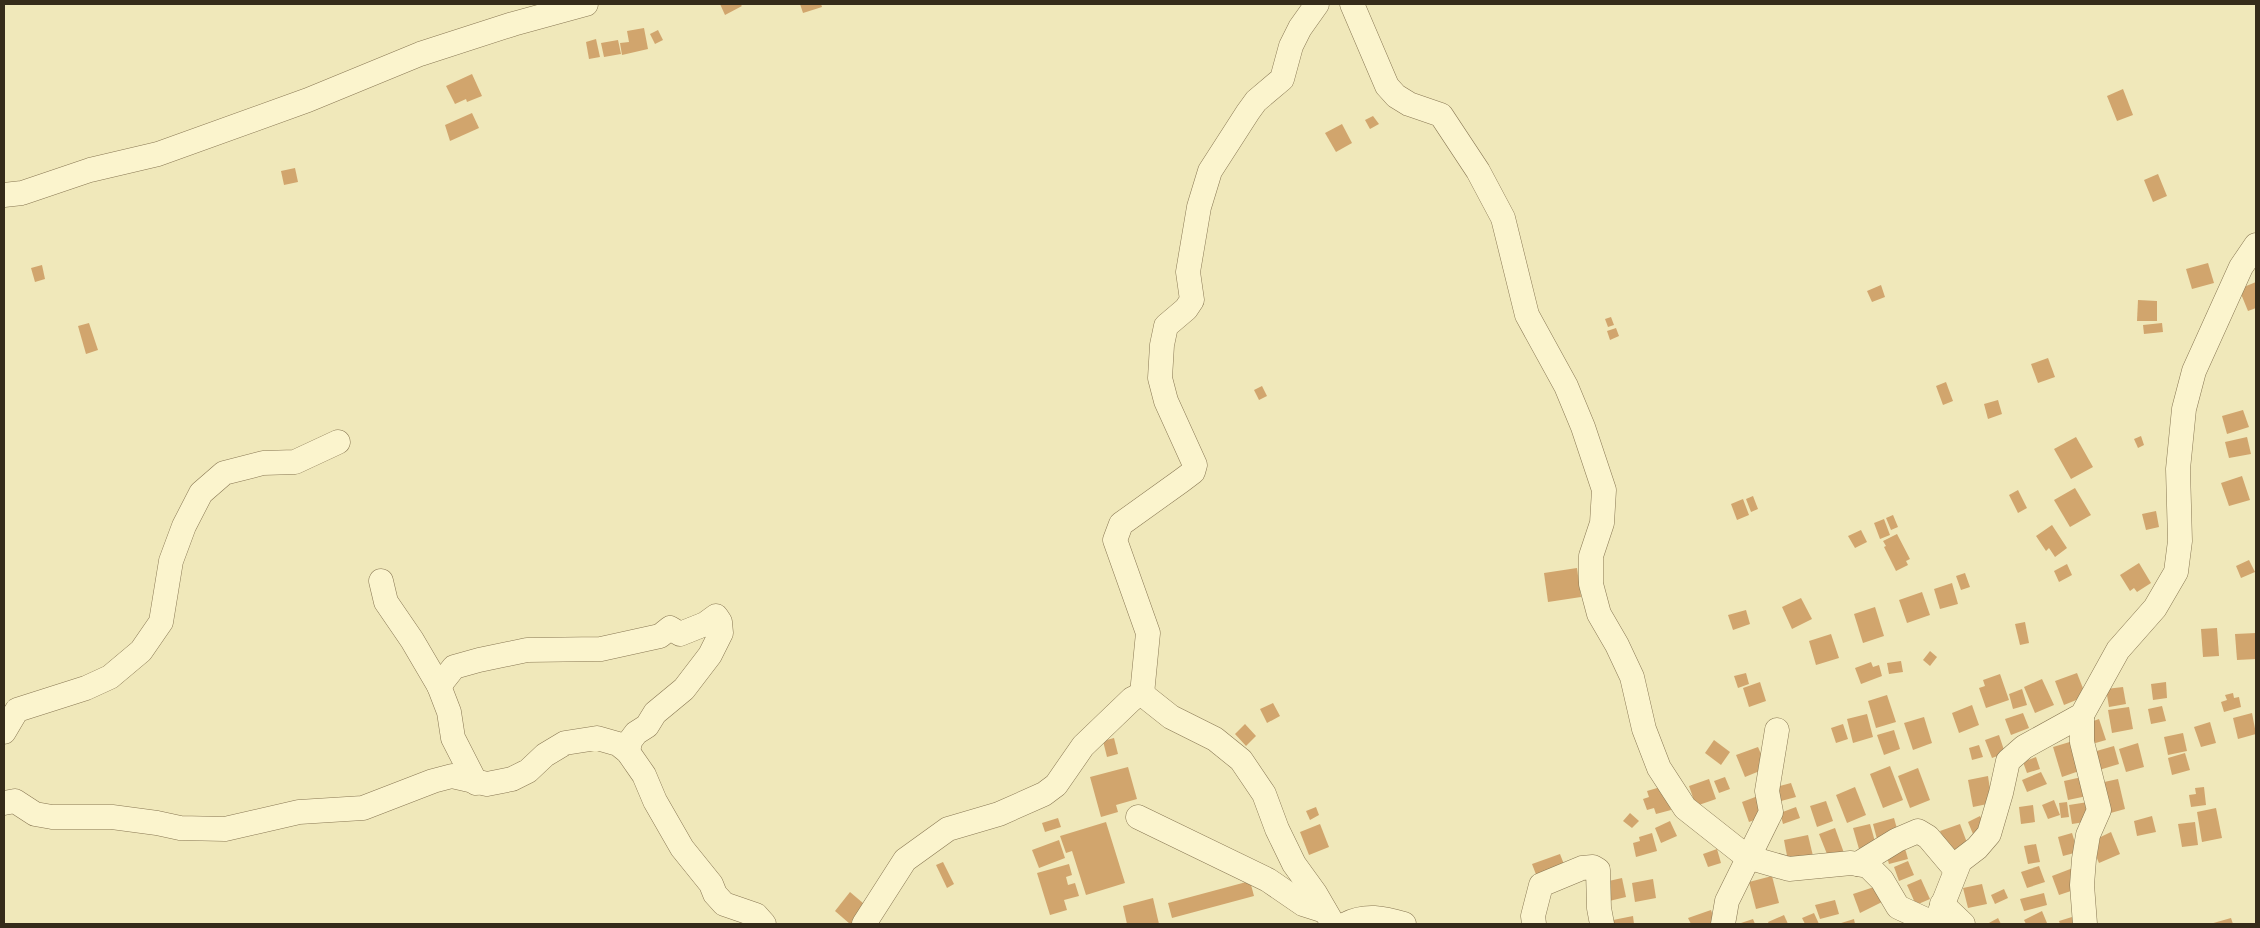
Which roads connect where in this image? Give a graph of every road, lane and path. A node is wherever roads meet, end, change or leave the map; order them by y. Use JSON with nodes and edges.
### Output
{"nodes":[{"id":1,"x":586,"y":4,"type":"edge"},
{"id":2,"x":1317,"y":4,"type":"edge"},
{"id":3,"x":1352,"y":4,"type":"edge"},
{"id":4,"x":4,"y":195,"type":"edge"},
{"id":5,"x":2256,"y":244,"type":"edge"},
{"id":6,"x":338,"y":442,"type":"dead end"},
{"id":7,"x":381,"y":581,"type":"dead end"},
{"id":8,"x":439,"y":686,"type":"junction"},
{"id":9,"x":1142,"y":694,"type":"junction"},
{"id":10,"x":2082,"y":715,"type":"junction"},
{"id":11,"x":1776,"y":730,"type":"dead end"},
{"id":12,"x":4,"y":732,"type":"edge"},
{"id":13,"x":628,"y":752,"type":"junction"},
{"id":14,"x":476,"y":783,"type":"junction"},
{"id":15,"x":4,"y":803,"type":"edge"},
{"id":16,"x":1138,"y":817,"type":"dead end"},
{"id":17,"x":1747,"y":857,"type":"junction"},
{"id":18,"x":1858,"y":864,"type":"junction"},
{"id":19,"x":1955,"y":869,"type":"junction"},
{"id":20,"x":1937,"y":917,"type":"edge"},
{"id":21,"x":1329,"y":918,"type":"edge"},
{"id":22,"x":764,"y":924,"type":"edge"},
{"id":23,"x":864,"y":924,"type":"edge"},
{"id":24,"x":1346,"y":924,"type":"edge"},
{"id":25,"x":1404,"y":924,"type":"edge"},
{"id":26,"x":1534,"y":924,"type":"edge"},
{"id":27,"x":1602,"y":924,"type":"edge"},
{"id":28,"x":1723,"y":924,"type":"edge"},
{"id":29,"x":1964,"y":924,"type":"edge"},
{"id":30,"x":2085,"y":924,"type":"edge"}],
"edges":[{"from":1,"to":4,"type":"street"},
{"from":2,"to":9,"type":"street"},
{"from":3,"to":17,"type":"street"},
{"from":5,"to":10,"type":"street"},
{"from":6,"to":12,"type":"street"},
{"from":7,"to":8,"type":"street"},
{"from":8,"to":13,"type":"street"},
{"from":8,"to":14,"type":"street"},
{"from":9,"to":21,"type":"street"},
{"from":9,"to":23,"type":"street"},
{"from":10,"to":19,"type":"street"},
{"from":10,"to":30,"type":"street"},
{"from":11,"to":17,"type":"street"},
{"from":13,"to":14,"type":"street"},
{"from":13,"to":22,"type":"street"},
{"from":14,"to":15,"type":"street"},
{"from":16,"to":21,"type":"street"},
{"from":17,"to":18,"type":"street"},
{"from":17,"to":28,"type":"street"},
{"from":18,"to":19,"type":"street"},
{"from":18,"to":20,"type":"street"},
{"from":19,"to":20,"type":"street"},
{"from":20,"to":29,"type":"street"},
{"from":24,"to":25,"type":"street"},
{"from":26,"to":27,"type":"street"}]}
